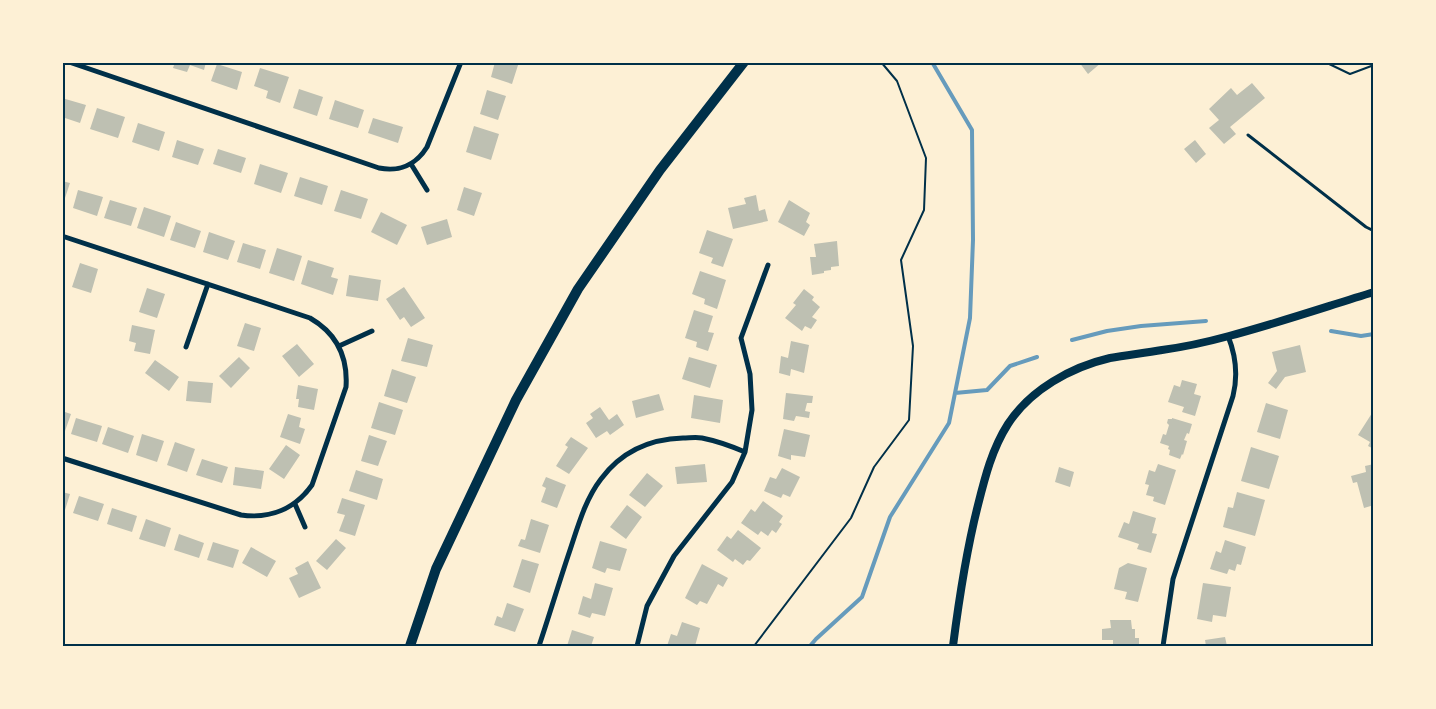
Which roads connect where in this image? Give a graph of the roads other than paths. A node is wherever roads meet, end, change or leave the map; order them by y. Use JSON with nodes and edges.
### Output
{"nodes":[{"id":1,"x":70,"y":62,"type":"edge"},
{"id":2,"x":461,"y":62,"type":"edge"},
{"id":3,"x":744,"y":62,"type":"edge"},
{"id":4,"x":1248,"y":135,"type":"dead end"},
{"id":5,"x":412,"y":164,"type":"junction"},
{"id":6,"x":427,"y":190,"type":"dead end"},
{"id":7,"x":1374,"y":232,"type":"edge"},
{"id":8,"x":62,"y":236,"type":"edge"},
{"id":9,"x":768,"y":266,"type":"dead end"},
{"id":10,"x":208,"y":284,"type":"junction"},
{"id":11,"x":1374,"y":292,"type":"edge"},
{"id":12,"x":372,"y":331,"type":"dead end"},
{"id":13,"x":1228,"y":336,"type":"junction"},
{"id":14,"x":339,"y":346,"type":"junction"},
{"id":15,"x":186,"y":347,"type":"dead end"},
{"id":16,"x":745,"y":452,"type":"junction"},
{"id":17,"x":62,"y":458,"type":"edge"},
{"id":18,"x":294,"y":504,"type":"junction"},
{"id":19,"x":305,"y":527,"type":"dead end"},
{"id":20,"x":410,"y":646,"type":"edge"},
{"id":21,"x":539,"y":646,"type":"edge"},
{"id":22,"x":637,"y":646,"type":"edge"},
{"id":23,"x":953,"y":646,"type":"edge"},
{"id":24,"x":1163,"y":646,"type":"edge"}],
"edges":[{"from":1,"to":5,"type":"street"},
{"from":2,"to":5,"type":"street"},
{"from":3,"to":20,"type":"main road"},
{"from":4,"to":7,"type":"lane"},
{"from":5,"to":6,"type":"street"},
{"from":8,"to":10,"type":"street"},
{"from":9,"to":16,"type":"street"},
{"from":10,"to":14,"type":"street"},
{"from":10,"to":15,"type":"street"},
{"from":11,"to":13,"type":"street"},
{"from":12,"to":14,"type":"street"},
{"from":13,"to":23,"type":"street"},
{"from":13,"to":24,"type":"street"},
{"from":14,"to":18,"type":"street"},
{"from":16,"to":21,"type":"street"},
{"from":16,"to":22,"type":"street"},
{"from":17,"to":18,"type":"street"},
{"from":18,"to":19,"type":"street"}]}
